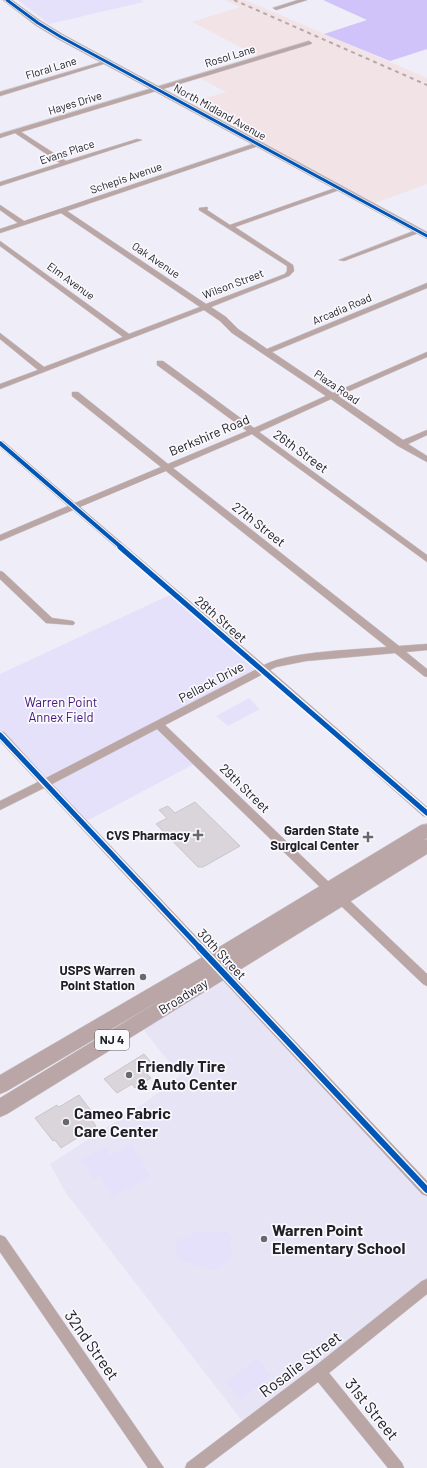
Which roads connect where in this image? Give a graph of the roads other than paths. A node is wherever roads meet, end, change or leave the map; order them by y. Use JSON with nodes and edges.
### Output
{"nodes":[{"id":1,"x":7,"y":0,"type":"edge"},
{"id":2,"x":304,"y":0,"type":"edge"},
{"id":3,"x":276,"y":8,"type":"dead end"},
{"id":4,"x":309,"y":43,"type":"dead end"},
{"id":5,"x":107,"y":62,"type":"junction"},
{"id":6,"x":156,"y":88,"type":"junction"},
{"id":7,"x":0,"y":94,"type":"edge"},
{"id":8,"x":16,"y":131,"type":"junction"},
{"id":9,"x":0,"y":136,"type":"edge"},
{"id":10,"x":139,"y":140,"type":"dead end"},
{"id":11,"x":259,"y":144,"type":"junction"},
{"id":12,"x":65,"y":163,"type":"junction"},
{"id":13,"x":0,"y":184,"type":"edge"},
{"id":14,"x":340,"y":188,"type":"junction"},
{"id":15,"x":0,"y":206,"type":"edge"},
{"id":16,"x":205,"y":208,"type":"dead end"},
{"id":17,"x":62,"y":210,"type":"junction"},
{"id":18,"x":24,"y":223,"type":"junction"},
{"id":19,"x":230,"y":227,"type":"junction"},
{"id":20,"x":0,"y":231,"type":"edge"},
{"id":21,"x":423,"y":233,"type":"edge"},
{"id":22,"x":0,"y":243,"type":"edge"},
{"id":23,"x":342,"y":260,"type":"dead end"},
{"id":24,"x":427,"y":285,"type":"edge"},
{"id":25,"x":205,"y":307,"type":"junction"},
{"id":26,"x":235,"y":331,"type":"joint"},
{"id":27,"x":0,"y":335,"type":"edge"},
{"id":28,"x":128,"y":337,"type":"junction"},
{"id":29,"x":266,"y":352,"type":"junction"},
{"id":30,"x":427,"y":354,"type":"edge"},
{"id":31,"x":160,"y":363,"type":"dead end"},
{"id":32,"x":44,"y":370,"type":"junction"},
{"id":33,"x":0,"y":387,"type":"edge"},
{"id":34,"x":75,"y":394,"type":"dead end"},
{"id":35,"x":331,"y":396,"type":"junction"},
{"id":36,"x":252,"y":431,"type":"junction"},
{"id":37,"x":427,"y":432,"type":"edge"},
{"id":38,"x":0,"y":443,"type":"edge"},
{"id":39,"x":401,"y":444,"type":"junction"},
{"id":40,"x":427,"y":460,"type":"edge"},
{"id":41,"x":167,"y":467,"type":"junction"},
{"id":42,"x":74,"y":507,"type":"junction"},
{"id":43,"x":0,"y":538,"type":"edge"},
{"id":44,"x":427,"y":559,"type":"edge"},
{"id":45,"x":0,"y":574,"type":"edge"},
{"id":46,"x":70,"y":623,"type":"dead end"},
{"id":47,"x":427,"y":648,"type":"edge"},
{"id":48,"x":398,"y":651,"type":"junction"},
{"id":49,"x":263,"y":669,"type":"junction"},
{"id":50,"x":427,"y":674,"type":"edge"},
{"id":51,"x":158,"y":724,"type":"junction"},
{"id":52,"x":0,"y":735,"type":"edge"},
{"id":53,"x":45,"y":782,"type":"junction"},
{"id":54,"x":0,"y":806,"type":"edge"},
{"id":55,"x":427,"y":814,"type":"edge"},
{"id":56,"x":427,"y":830,"type":"edge"},
{"id":57,"x":427,"y":846,"type":"edge"},
{"id":58,"x":335,"y":894,"type":"junction"},
{"id":59,"x":218,"y":966,"type":"junction"},
{"id":60,"x":427,"y":981,"type":"edge"},
{"id":61,"x":0,"y":1085,"type":"edge"},
{"id":62,"x":0,"y":1108,"type":"edge"},
{"id":63,"x":427,"y":1190,"type":"edge"},
{"id":64,"x":0,"y":1241,"type":"edge"},
{"id":65,"x":427,"y":1286,"type":"edge"},
{"id":66,"x":319,"y":1372,"type":"junction"},
{"id":67,"x":157,"y":1468,"type":"edge"},
{"id":68,"x":192,"y":1468,"type":"edge"},
{"id":69,"x":396,"y":1468,"type":"edge"}],
"edges":[{"from":1,"to":5,"type":"street","name":"North Midland Avenue"},
{"from":2,"to":3,"type":"street"},
{"from":4,"to":6,"type":"street","name":"Rosol Lane"},
{"from":5,"to":6,"type":"street","name":"North Midland Avenue"},
{"from":5,"to":7,"type":"street","name":"Floral Lane"},
{"from":6,"to":8,"type":"street","name":"Hayes Drive"},
{"from":6,"to":11,"type":"street","name":"North Midland Avenue"},
{"from":8,"to":9,"type":"street","name":"Hayes Drive"},
{"from":8,"to":12,"type":"street"},
{"from":10,"to":12,"type":"street","name":"Evans Place"},
{"from":11,"to":14,"type":"street","name":"North Midland Avenue"},
{"from":11,"to":17,"type":"street","name":"Schepis Avenue"},
{"from":12,"to":13,"type":"street","name":"Evans Place"},
{"from":14,"to":19,"type":"street"},
{"from":14,"to":21,"type":"street","name":"North Midland Avenue"},
{"from":15,"to":18,"type":"street"},
{"from":16,"to":19,"type":"street"},
{"from":17,"to":18,"type":"street","name":"Schepis Avenue"},
{"from":17,"to":25,"type":"street","name":"Oak Avenue"},
{"from":18,"to":20,"type":"street","name":"Schepis Avenue"},
{"from":19,"to":25,"type":"street","name":"Wilson Street"},
{"from":21,"to":23,"type":"street"},
{"from":22,"to":28,"type":"street","name":"Elm Avenue"},
{"from":24,"to":29,"type":"street","name":"Arcadia Road"},
{"from":25,"to":26,"type":"street","name":"Oak Avenue"},
{"from":25,"to":28,"type":"street","name":"Wilson Street"},
{"from":26,"to":29,"type":"street","name":"Plaza Road"},
{"from":27,"to":32,"type":"street"},
{"from":28,"to":32,"type":"street","name":"Wilson Street"},
{"from":29,"to":35,"type":"street","name":"Plaza Road"},
{"from":30,"to":35,"type":"street","name":"Berkshire Road"},
{"from":31,"to":36,"type":"street","name":"26th Street"},
{"from":32,"to":33,"type":"street","name":"Wilson Street"},
{"from":34,"to":41,"type":"street","name":"27th Street"},
{"from":35,"to":36,"type":"street","name":"Berkshire Road"},
{"from":35,"to":39,"type":"street","name":"Plaza Road"},
{"from":36,"to":41,"type":"street","name":"Berkshire Road"},
{"from":36,"to":44,"type":"street","name":"26th Street"},
{"from":37,"to":39,"type":"street"},
{"from":38,"to":42,"type":"street","name":"28th Street"},
{"from":39,"to":40,"type":"street","name":"Plaza Road"},
{"from":41,"to":42,"type":"street","name":"Berkshire Road"},
{"from":41,"to":48,"type":"street","name":"27th Street"},
{"from":42,"to":43,"type":"street","name":"Berkshire Road"},
{"from":42,"to":49,"type":"street","name":"28th Street"},
{"from":45,"to":46,"type":"street"},
{"from":47,"to":48,"type":"street","name":"Pellack Drive"},
{"from":48,"to":49,"type":"street","name":"Pellack Drive"},
{"from":48,"to":50,"type":"street","name":"27th Street"},
{"from":49,"to":51,"type":"street","name":"Pellack Drive"},
{"from":49,"to":55,"type":"street","name":"28th Street"},
{"from":51,"to":53,"type":"street","name":"Pellack Drive"},
{"from":51,"to":58,"type":"street","name":"29th Street"},
{"from":52,"to":53,"type":"street","name":"30th Street"},
{"from":53,"to":54,"type":"street","name":"Pellack Drive"},
{"from":53,"to":59,"type":"street","name":"30th Street"},
{"from":56,"to":58,"type":"main road","name":"Broadway","number":"NJ 4"},
{"from":57,"to":58,"type":"main road","name":"Broadway","number":"NJ 4"},
{"from":58,"to":59,"type":"main road","name":"Broadway","number":"NJ 4"},
{"from":58,"to":60,"type":"street","name":"29th Street"},
{"from":59,"to":61,"type":"main road","name":"Broadway","number":"NJ 4"},
{"from":59,"to":62,"type":"main road","name":"Broadway","number":"NJ 4"},
{"from":59,"to":63,"type":"street","name":"30th Street"},
{"from":64,"to":67,"type":"street","name":"32nd Street"},
{"from":65,"to":66,"type":"street","name":"Rosalie Street"},
{"from":66,"to":68,"type":"street","name":"Rosalie Street"},
{"from":66,"to":69,"type":"street","name":"31st Street"}]}
